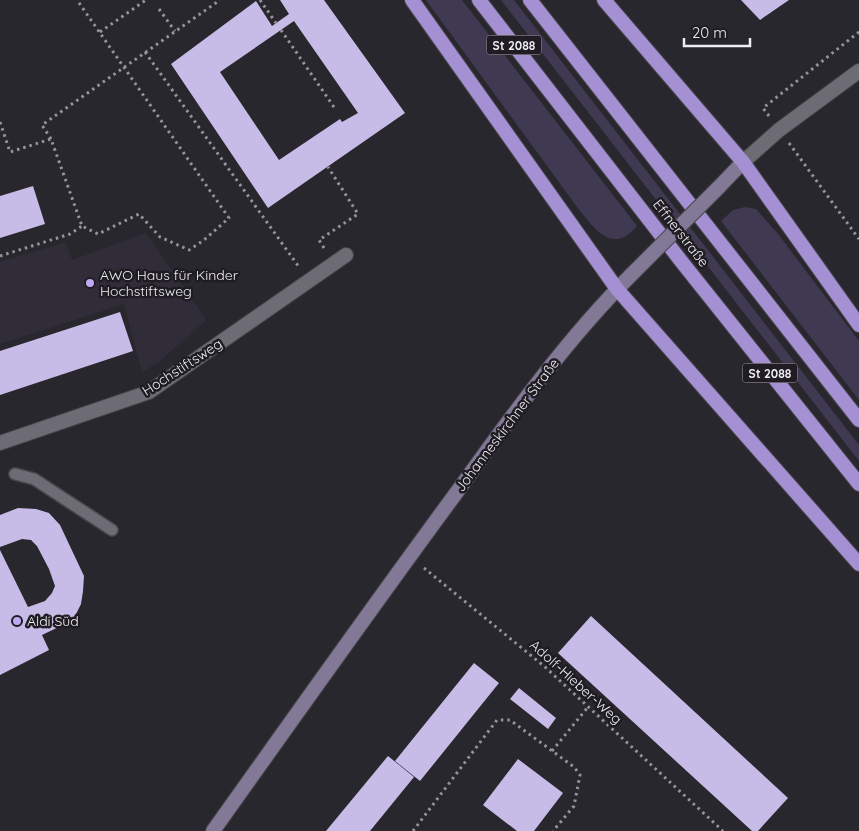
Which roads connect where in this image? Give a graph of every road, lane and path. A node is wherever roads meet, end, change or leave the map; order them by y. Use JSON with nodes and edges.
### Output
{"nodes":[{"id":1,"x":77,"y":0,"type":"edge"},
{"id":2,"x":146,"y":0,"type":"edge"},
{"id":3,"x":220,"y":0,"type":"edge"},
{"id":4,"x":260,"y":0,"type":"edge"},
{"id":5,"x":412,"y":0,"type":"edge"},
{"id":6,"x":479,"y":0,"type":"edge"},
{"id":7,"x":530,"y":0,"type":"edge"},
{"id":8,"x":604,"y":0,"type":"edge"},
{"id":9,"x":159,"y":9,"type":"dead end"},
{"id":10,"x":276,"y":23,"type":"dead end"},
{"id":11,"x":281,"y":30,"type":"dead end"},
{"id":12,"x":175,"y":31,"type":"junction"},
{"id":13,"x":99,"y":32,"type":"junction"},
{"id":14,"x":859,"y":32,"type":"edge"},
{"id":15,"x":145,"y":52,"type":"junction"},
{"id":16,"x":123,"y":67,"type":"junction"},
{"id":17,"x":859,"y":71,"type":"edge"},
{"id":18,"x":336,"y":110,"type":"dead end"},
{"id":19,"x":0,"y":122,"type":"edge"},
{"id":20,"x":780,"y":130,"type":"junction"},
{"id":21,"x":51,"y":139,"type":"junction"},
{"id":22,"x":798,"y":155,"type":"dead end"},
{"id":23,"x":743,"y":162,"type":"junction"},
{"id":24,"x":328,"y":166,"type":"dead end"},
{"id":25,"x":82,"y":226,"type":"junction"},
{"id":26,"x":859,"y":239,"type":"edge"},
{"id":27,"x":346,"y":255,"type":"dead end"},
{"id":28,"x":0,"y":256,"type":"edge"},
{"id":29,"x":334,"y":264,"type":"junction"},
{"id":30,"x":308,"y":281,"type":"junction"},
{"id":31,"x":617,"y":289,"type":"junction"},
{"id":32,"x":859,"y":324,"type":"edge"},
{"id":33,"x":859,"y":420,"type":"edge"},
{"id":34,"x":0,"y":443,"type":"edge"},
{"id":35,"x":15,"y":474,"type":"dead end"},
{"id":36,"x":859,"y":484,"type":"edge"},
{"id":37,"x":112,"y":530,"type":"dead end"},
{"id":38,"x":410,"y":556,"type":"junction"},
{"id":39,"x":859,"y":564,"type":"edge"},
{"id":40,"x":588,"y":707,"type":"junction"},
{"id":41,"x":552,"y":751,"type":"junction"},
{"id":42,"x":213,"y":831,"type":"edge"},
{"id":43,"x":413,"y":831,"type":"edge"},
{"id":44,"x":552,"y":831,"type":"edge"},
{"id":45,"x":722,"y":831,"type":"edge"}],
"edges":[{"from":1,"to":13,"type":"path"},
{"from":2,"to":13,"type":"path"},
{"from":3,"to":12,"type":"path"},
{"from":4,"to":10,"type":"path"},
{"from":5,"to":31,"type":"highway"},
{"from":6,"to":36,"type":"highway","name":"Effnerstraße","number":"St 2088"},
{"from":7,"to":33,"type":"highway","name":"Effnerstraße","number":"St 2088"},
{"from":8,"to":23,"type":"highway"},
{"from":9,"to":12,"type":"path"},
{"from":11,"to":18,"type":"path"},
{"from":12,"to":15,"type":"path"},
{"from":13,"to":16,"type":"path"},
{"from":14,"to":20,"type":"path"},
{"from":15,"to":16,"type":"path"},
{"from":15,"to":30,"type":"path"},
{"from":16,"to":21,"type":"path"},
{"from":16,"to":25,"type":"path"},
{"from":17,"to":20,"type":"street","name":"Johanneskirchner Straße"},
{"from":19,"to":21,"type":"path"},
{"from":20,"to":23,"type":"street","name":"Johanneskirchner Straße"},
{"from":21,"to":25,"type":"path"},
{"from":22,"to":26,"type":"path"},
{"from":23,"to":31,"type":"main road","name":"Johanneskirchner Straße","bridge":true},
{"from":23,"to":32,"type":"highway"},
{"from":24,"to":29,"type":"path"},
{"from":25,"to":28,"type":"path"},
{"from":27,"to":29,"type":"street","name":"Hochstiftsweg"},
{"from":29,"to":30,"type":"street","name":"Hochstiftsweg"},
{"from":30,"to":34,"type":"street","name":"Hochstiftsweg"},
{"from":31,"to":38,"type":"main road","name":"Johanneskirchner Straße"},
{"from":31,"to":39,"type":"highway"},
{"from":35,"to":37,"type":"lane"},
{"from":38,"to":40,"type":"path","name":"Adolf-Hieber-Weg"},
{"from":38,"to":42,"type":"main road","name":"Johanneskirchner Straße"},
{"from":40,"to":41,"type":"path"},
{"from":40,"to":45,"type":"path","name":"Adolf-Hieber-Weg"},
{"from":41,"to":43,"type":"path"},
{"from":41,"to":44,"type":"path"}]}
